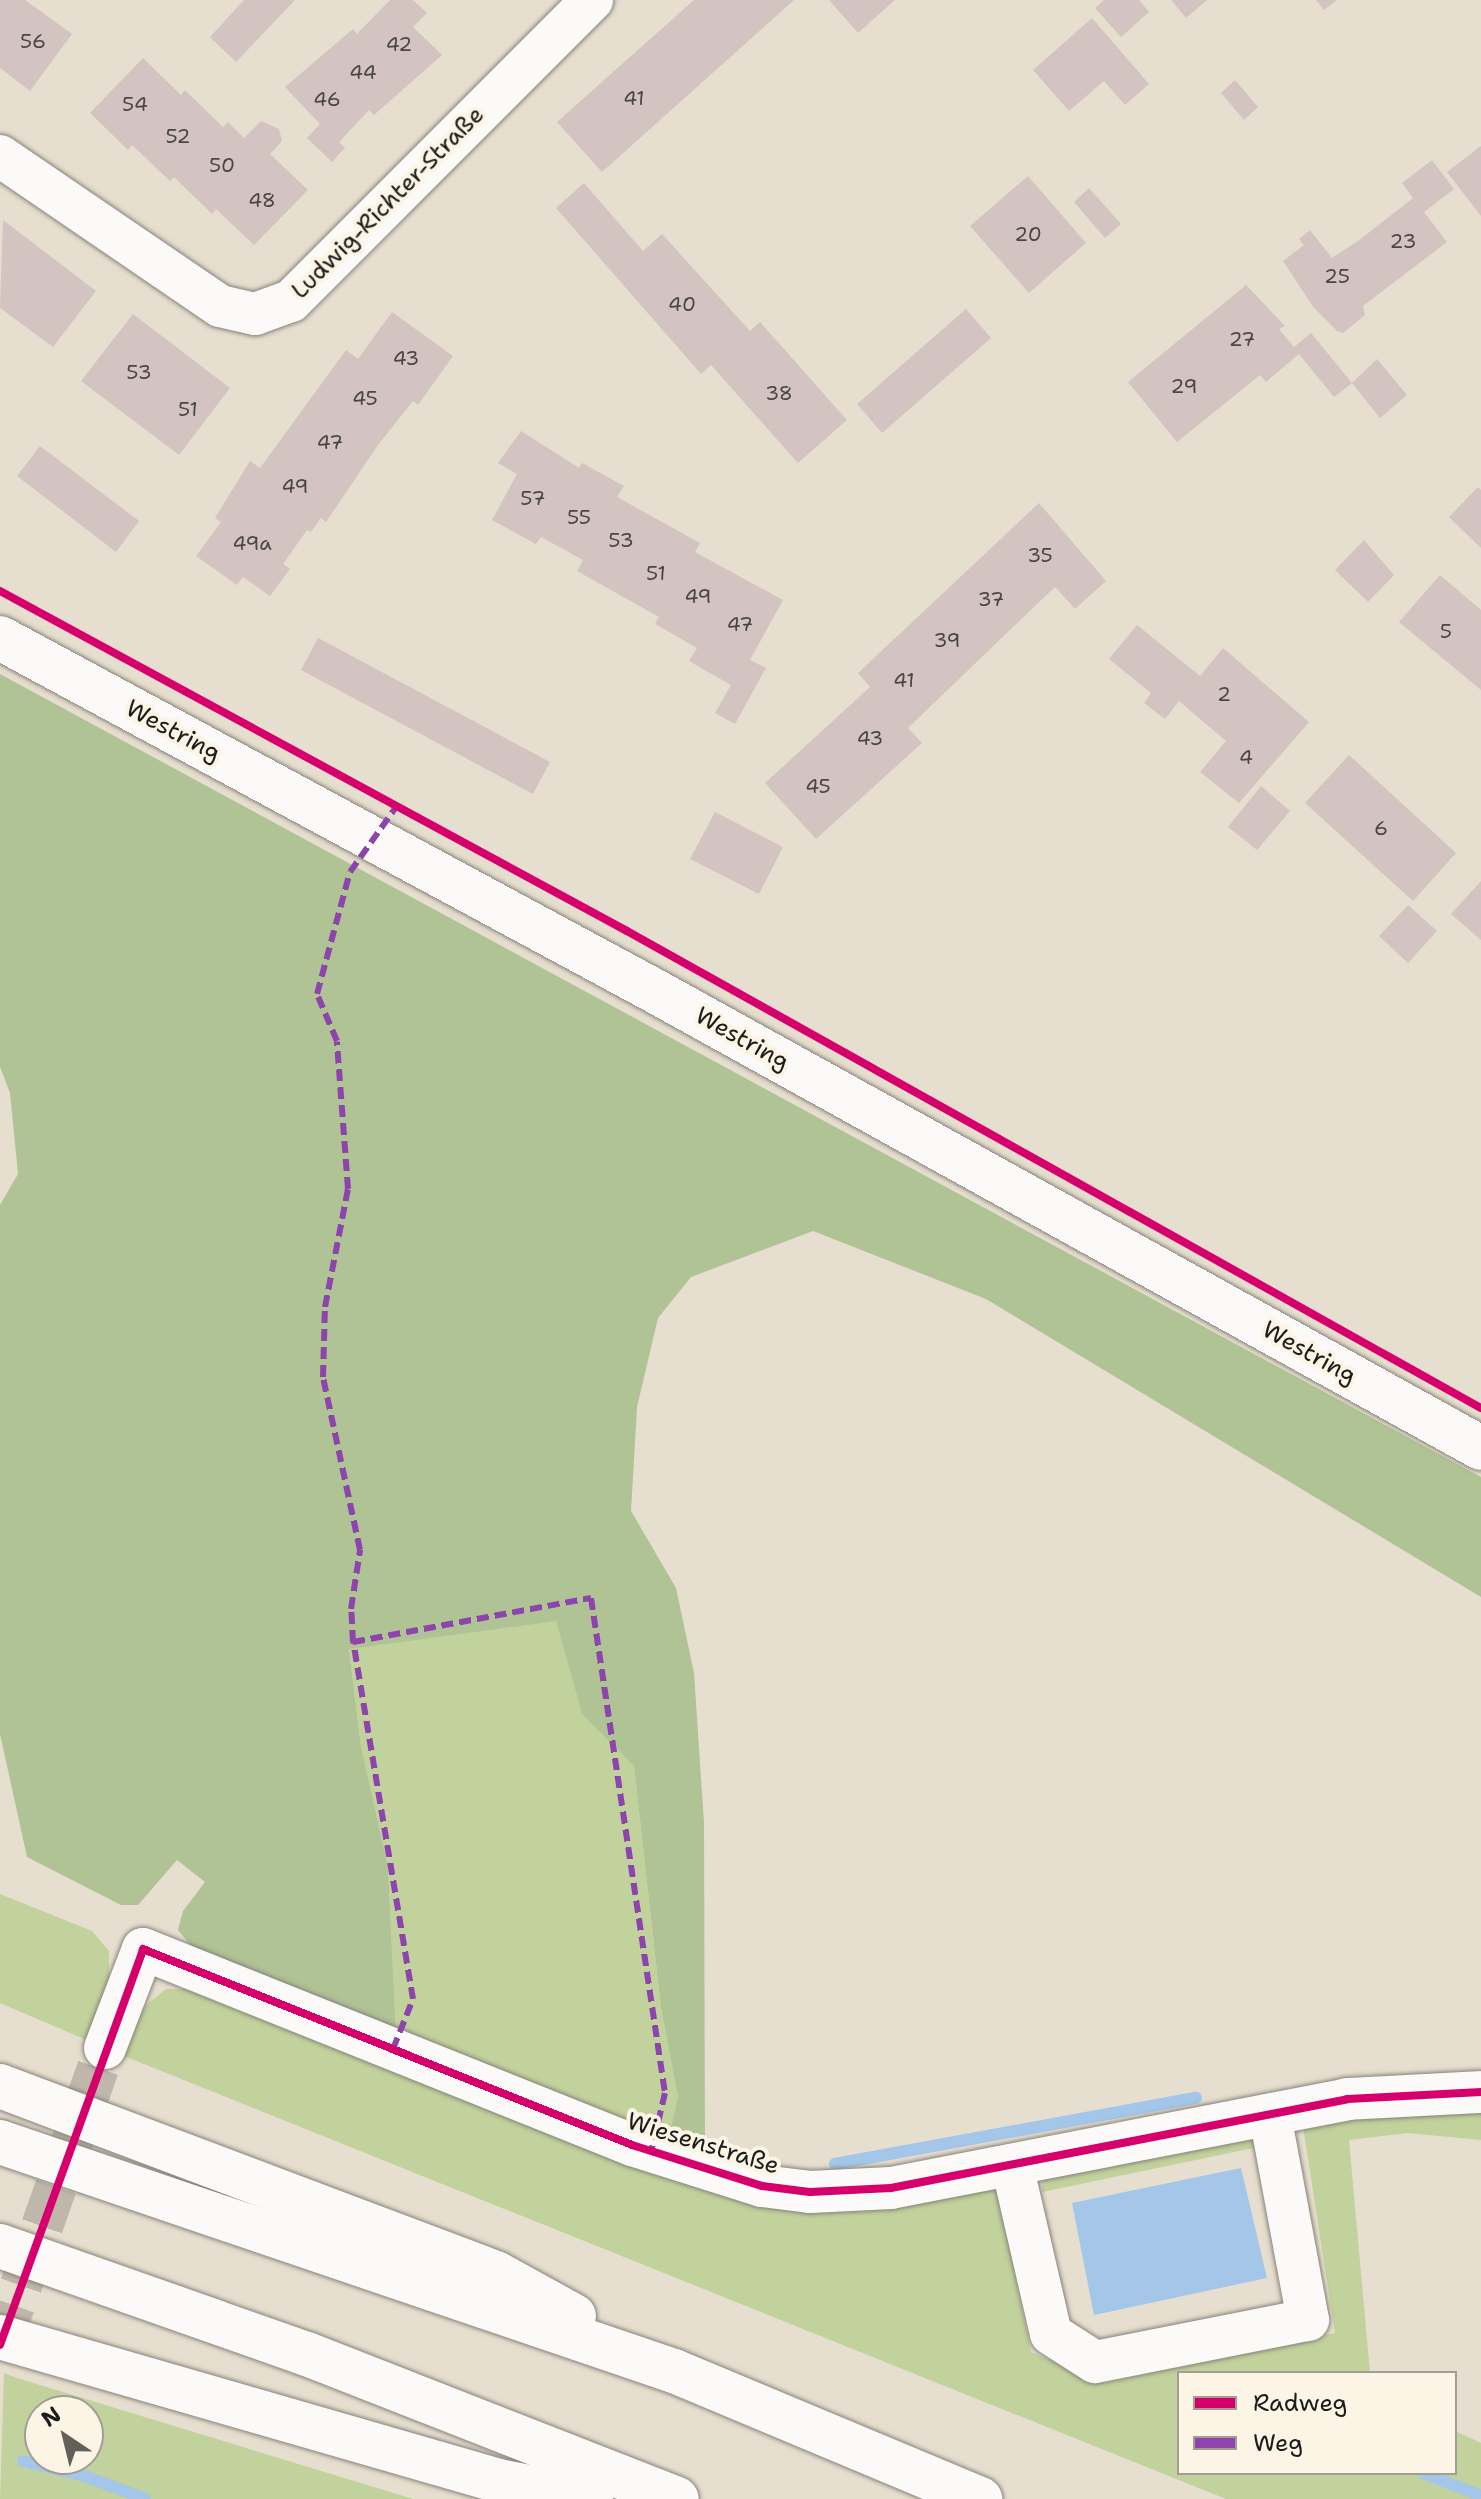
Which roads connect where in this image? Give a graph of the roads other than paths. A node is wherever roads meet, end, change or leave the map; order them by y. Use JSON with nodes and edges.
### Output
{"nodes":[{"id":1,"x":592,"y":0,"type":"edge"},
{"id":2,"x":0,"y":156,"type":"edge"},
{"id":3,"x":0,"y":638,"type":"edge"},
{"id":4,"x":1481,"y":1448,"type":"edge"},
{"id":5,"x":105,"y":2048,"type":"tunnel mouth"},
{"id":6,"x":0,"y":2086,"type":"edge"},
{"id":7,"x":1481,"y":2092,"type":"edge"},
{"id":8,"x":1270,"y":2114,"type":"junction"},
{"id":9,"x":0,"y":2142,"type":"edge"},
{"id":10,"x":1012,"y":2165,"type":"junction"},
{"id":11,"x":0,"y":2246,"type":"edge"},
{"id":12,"x":0,"y":2337,"type":"edge"},
{"id":13,"x":674,"y":2371,"type":"junction"},
{"id":14,"x":591,"y":2499,"type":"edge"},
{"id":15,"x":677,"y":2499,"type":"edge"},
{"id":16,"x":980,"y":2499,"type":"edge"}],
"edges":[{"from":1,"to":2,"type":"street","name":"Ludwig-Richter-Straße"},
{"from":3,"to":4,"type":"main road","name":"Westring"},
{"from":5,"to":10,"type":"street","name":"Wiesenstraße"},
{"from":6,"to":13,"type":"main road"},
{"from":7,"to":8,"type":"street","name":"Wiesenstraße"},
{"from":8,"to":10,"type":"street","name":"Wiesenstraße"},
{"from":8,"to":10,"type":"street"},
{"from":9,"to":13,"type":"main road"},
{"from":11,"to":15,"type":"main road"},
{"from":12,"to":14,"type":"main road"},
{"from":13,"to":16,"type":"main road"}]}
